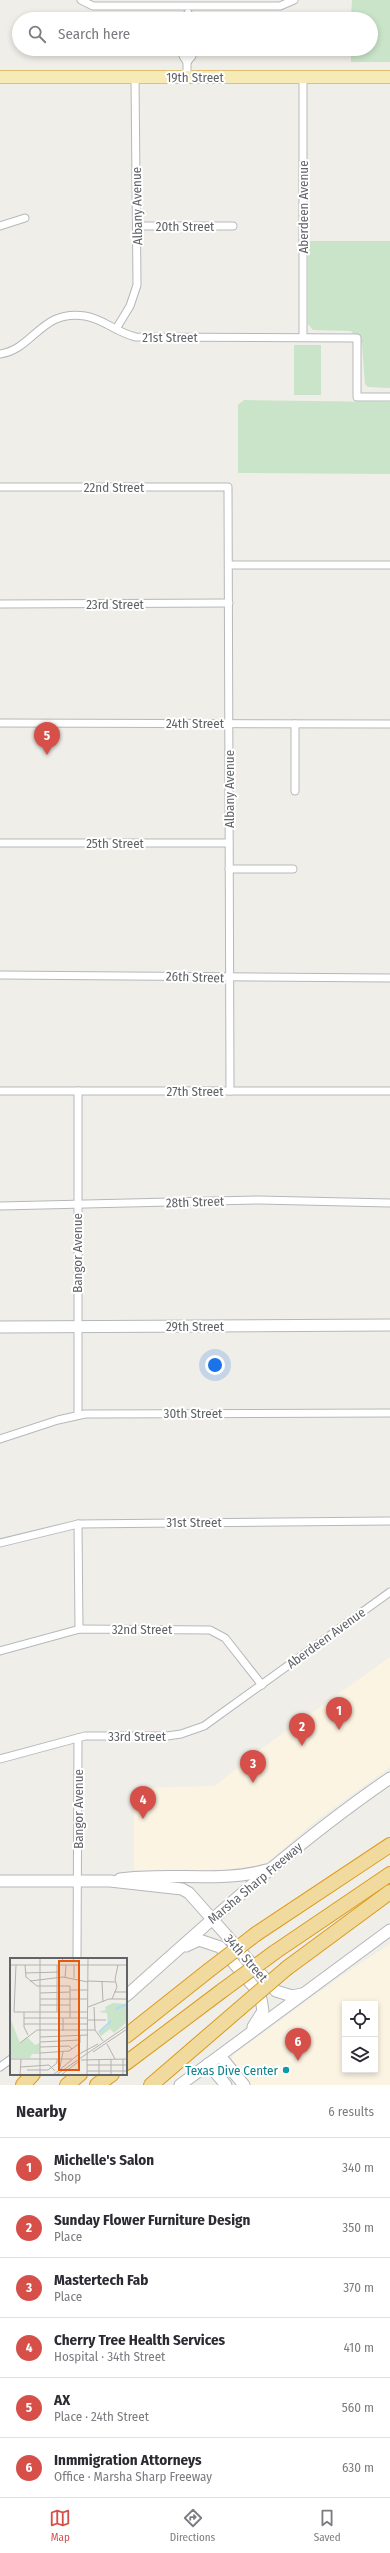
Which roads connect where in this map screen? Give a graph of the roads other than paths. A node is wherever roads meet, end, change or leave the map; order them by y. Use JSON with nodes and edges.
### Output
{"nodes":[{"id":1,"x":82,"y":0,"type":"edge"},
{"id":2,"x":294,"y":1,"type":"edge"},
{"id":3,"x":188,"y":11,"type":"edge"},
{"id":4,"x":184,"y":56,"type":"edge"},
{"id":5,"x":192,"y":56,"type":"edge"},
{"id":6,"x":187,"y":62,"type":"junction"},
{"id":7,"x":135,"y":77,"type":"junction"},
{"id":8,"x":187,"y":77,"type":"junction"},
{"id":9,"x":303,"y":77,"type":"junction"},
{"id":10,"x":390,"y":77,"type":"edge"},
{"id":11,"x":0,"y":78,"type":"edge"},
{"id":12,"x":24,"y":218,"type":"dead end"},
{"id":13,"x":0,"y":226,"type":"edge"},
{"id":14,"x":137,"y":226,"type":"junction"},
{"id":15,"x":233,"y":226,"type":"dead end"},
{"id":16,"x":116,"y":329,"type":"junction"},
{"id":17,"x":303,"y":337,"type":"junction"},
{"id":18,"x":0,"y":354,"type":"edge"},
{"id":19,"x":390,"y":397,"type":"edge"},
{"id":20,"x":0,"y":487,"type":"edge"},
{"id":21,"x":228,"y":487,"type":"joint"},
{"id":22,"x":229,"y":565,"type":"junction"},
{"id":23,"x":390,"y":565,"type":"edge"},
{"id":24,"x":229,"y":603,"type":"junction"},
{"id":25,"x":0,"y":604,"type":"edge"},
{"id":26,"x":0,"y":723,"type":"edge"},
{"id":27,"x":229,"y":724,"type":"junction"},
{"id":28,"x":296,"y":724,"type":"junction"},
{"id":29,"x":390,"y":724,"type":"edge"},
{"id":30,"x":295,"y":791,"type":"dead end"},
{"id":31,"x":0,"y":843,"type":"edge"},
{"id":32,"x":229,"y":843,"type":"junction"},
{"id":33,"x":229,"y":869,"type":"junction"},
{"id":34,"x":293,"y":869,"type":"dead end"},
{"id":35,"x":0,"y":975,"type":"edge"},
{"id":36,"x":229,"y":978,"type":"junction"},
{"id":37,"x":390,"y":978,"type":"edge"},
{"id":38,"x":0,"y":1091,"type":"edge"},
{"id":39,"x":78,"y":1091,"type":"junction"},
{"id":40,"x":230,"y":1091,"type":"junction"},
{"id":41,"x":390,"y":1091,"type":"edge"},
{"id":42,"x":390,"y":1203,"type":"edge"},
{"id":43,"x":77,"y":1205,"type":"junction"},
{"id":44,"x":0,"y":1206,"type":"edge"},
{"id":45,"x":390,"y":1325,"type":"edge"},
{"id":46,"x":0,"y":1327,"type":"edge"},
{"id":47,"x":77,"y":1327,"type":"junction"},
{"id":48,"x":390,"y":1413,"type":"edge"},
{"id":49,"x":78,"y":1414,"type":"junction"},
{"id":50,"x":0,"y":1439,"type":"edge"},
{"id":51,"x":390,"y":1521,"type":"edge"},
{"id":52,"x":78,"y":1524,"type":"junction"},
{"id":53,"x":0,"y":1543,"type":"edge"},
{"id":54,"x":390,"y":1592,"type":"edge"},
{"id":55,"x":78,"y":1629,"type":"junction"},
{"id":56,"x":0,"y":1651,"type":"edge"},
{"id":57,"x":262,"y":1685,"type":"junction"},
{"id":58,"x":78,"y":1738,"type":"junction"},
{"id":59,"x":0,"y":1759,"type":"edge"},
{"id":60,"x":390,"y":1778,"type":"edge"},
{"id":61,"x":390,"y":1845,"type":"edge"},
{"id":62,"x":270,"y":1870,"type":"junction"},
{"id":63,"x":390,"y":1874,"type":"edge"},
{"id":64,"x":0,"y":1881,"type":"edge"},
{"id":65,"x":78,"y":1881,"type":"junction"},
{"id":66,"x":110,"y":1881,"type":"junction"},
{"id":67,"x":390,"y":1892,"type":"edge"},
{"id":68,"x":212,"y":1918,"type":"junction"},
{"id":69,"x":390,"y":1930,"type":"edge"},
{"id":70,"x":176,"y":1950,"type":"junction"},
{"id":71,"x":77,"y":1958,"type":"edge"},
{"id":72,"x":302,"y":1994,"type":"junction"},
{"id":73,"x":127,"y":1995,"type":"edge"},
{"id":74,"x":127,"y":2035,"type":"edge"},
{"id":75,"x":235,"y":2045,"type":"junction"},
{"id":76,"x":220,"y":2056,"type":"junction"},
{"id":77,"x":10,"y":2060,"type":"edge"},
{"id":78,"x":127,"y":2062,"type":"edge"},
{"id":79,"x":208,"y":2064,"type":"junction"},
{"id":80,"x":0,"y":2067,"type":"edge"},
{"id":81,"x":31,"y":2075,"type":"edge"},
{"id":82,"x":31,"y":2075,"type":"edge"},
{"id":83,"x":79,"y":2075,"type":"edge"},
{"id":84,"x":111,"y":2075,"type":"edge"},
{"id":85,"x":17,"y":2085,"type":"edge"},
{"id":86,"x":23,"y":2085,"type":"edge"},
{"id":87,"x":67,"y":2085,"type":"edge"},
{"id":88,"x":97,"y":2085,"type":"edge"},
{"id":89,"x":151,"y":2085,"type":"edge"},
{"id":90,"x":180,"y":2085,"type":"edge"},
{"id":91,"x":226,"y":2085,"type":"edge"},
{"id":92,"x":244,"y":2085,"type":"edge"}],
"edges":[{"from":1,"to":3,"type":"street"},
{"from":2,"to":3,"type":"street"},
{"from":4,"to":6,"type":"street"},
{"from":5,"to":6,"type":"street"},
{"from":6,"to":8,"type":"street"},
{"from":7,"to":8,"type":"main road","name":"19th Street"},
{"from":7,"to":11,"type":"main road","name":"19th Street"},
{"from":7,"to":14,"type":"street","name":"Albany Avenue"},
{"from":8,"to":9,"type":"main road","name":"19th Street"},
{"from":9,"to":10,"type":"main road","name":"19th Street"},
{"from":9,"to":17,"type":"street","name":"Aberdeen Avenue"},
{"from":12,"to":13,"type":"street"},
{"from":14,"to":15,"type":"street","name":"20th Street"},
{"from":14,"to":16,"type":"street","name":"Albany Avenue"},
{"from":16,"to":17,"type":"street","name":"21st Street"},
{"from":16,"to":18,"type":"street","name":"21st Street"},
{"from":17,"to":19,"type":"street","name":"21st Street"},
{"from":20,"to":21,"type":"street","name":"22nd Street"},
{"from":21,"to":22,"type":"street","name":"Albany Avenue"},
{"from":22,"to":23,"type":"street"},
{"from":22,"to":24,"type":"street","name":"Albany Avenue"},
{"from":24,"to":25,"type":"street","name":"23rd Street"},
{"from":24,"to":27,"type":"street","name":"Albany Avenue"},
{"from":26,"to":27,"type":"street","name":"24th Street"},
{"from":27,"to":28,"type":"street","name":"24th Street"},
{"from":27,"to":32,"type":"street","name":"Albany Avenue"},
{"from":28,"to":29,"type":"street","name":"24th Street"},
{"from":28,"to":30,"type":"street"},
{"from":31,"to":32,"type":"street","name":"25th Street"},
{"from":32,"to":33,"type":"street","name":"Albany Avenue"},
{"from":33,"to":34,"type":"street"},
{"from":33,"to":36,"type":"street","name":"Albany Avenue"},
{"from":35,"to":36,"type":"street","name":"26th Street"},
{"from":36,"to":37,"type":"street","name":"26th Street"},
{"from":36,"to":40,"type":"street","name":"Albany Avenue"},
{"from":38,"to":39,"type":"street","name":"27th Street"},
{"from":39,"to":40,"type":"street","name":"27th Street"},
{"from":39,"to":43,"type":"street","name":"Bangor Avenue"},
{"from":40,"to":41,"type":"street","name":"27th Street"},
{"from":42,"to":43,"type":"street","name":"28th Street"},
{"from":43,"to":44,"type":"street","name":"28th Street"},
{"from":43,"to":47,"type":"street","name":"Bangor Avenue"},
{"from":45,"to":47,"type":"main road","name":"29th Street"},
{"from":46,"to":47,"type":"main road","name":"29th Street"},
{"from":47,"to":49,"type":"street","name":"Bangor Avenue"},
{"from":48,"to":49,"type":"street","name":"30th Street"},
{"from":49,"to":50,"type":"street","name":"30th Street"},
{"from":51,"to":52,"type":"street","name":"31st Street"},
{"from":52,"to":53,"type":"street","name":"31st Street"},
{"from":52,"to":55,"type":"street"},
{"from":54,"to":57,"type":"street","name":"Aberdeen Avenue"},
{"from":55,"to":56,"type":"street","name":"32nd Street"},
{"from":55,"to":57,"type":"street","name":"32nd Street"},
{"from":57,"to":58,"type":"street","name":"33rd Street"},
{"from":58,"to":59,"type":"street","name":"33rd Street"},
{"from":58,"to":65,"type":"street","name":"Bangor Avenue"},
{"from":60,"to":62,"type":"main road","name":"Marsha Sharp Freeway"},
{"from":61,"to":74,"type":"highway","bridge":true},
{"from":62,"to":66,"type":"main road","name":"34th Street"},
{"from":62,"to":68,"type":"main road","name":"Marsha Sharp Freeway"},
{"from":63,"to":78,"type":"highway","bridge":true},
{"from":64,"to":65,"type":"main road","name":"34th Street"},
{"from":65,"to":66,"type":"main road","name":"34th Street"},
{"from":65,"to":71,"type":"street","name":"Bangor Avenue"},
{"from":66,"to":68,"type":"main road","name":"34th Street"},
{"from":67,"to":89,"type":"highway","bridge":true},
{"from":68,"to":70,"type":"main road","name":"Marsha Sharp Freeway"},
{"from":68,"to":72,"type":"main road","name":"34th Street"},
{"from":69,"to":72,"type":"main road"},
{"from":70,"to":73,"type":"main road","name":"Marsha Sharp Freeway"},
{"from":70,"to":75,"type":"main road"},
{"from":72,"to":75,"type":"main road"},
{"from":75,"to":76,"type":"main road"},
{"from":76,"to":79,"type":"main road"},
{"from":76,"to":92,"type":"main road"},
{"from":77,"to":80,"type":"street"},
{"from":79,"to":90,"type":"main road"},
{"from":79,"to":91,"type":"main road"},
{"from":81,"to":85,"type":"main road"},
{"from":82,"to":86,"type":"highway"},
{"from":83,"to":87,"type":"highway"},
{"from":84,"to":88,"type":"highway"}]}
